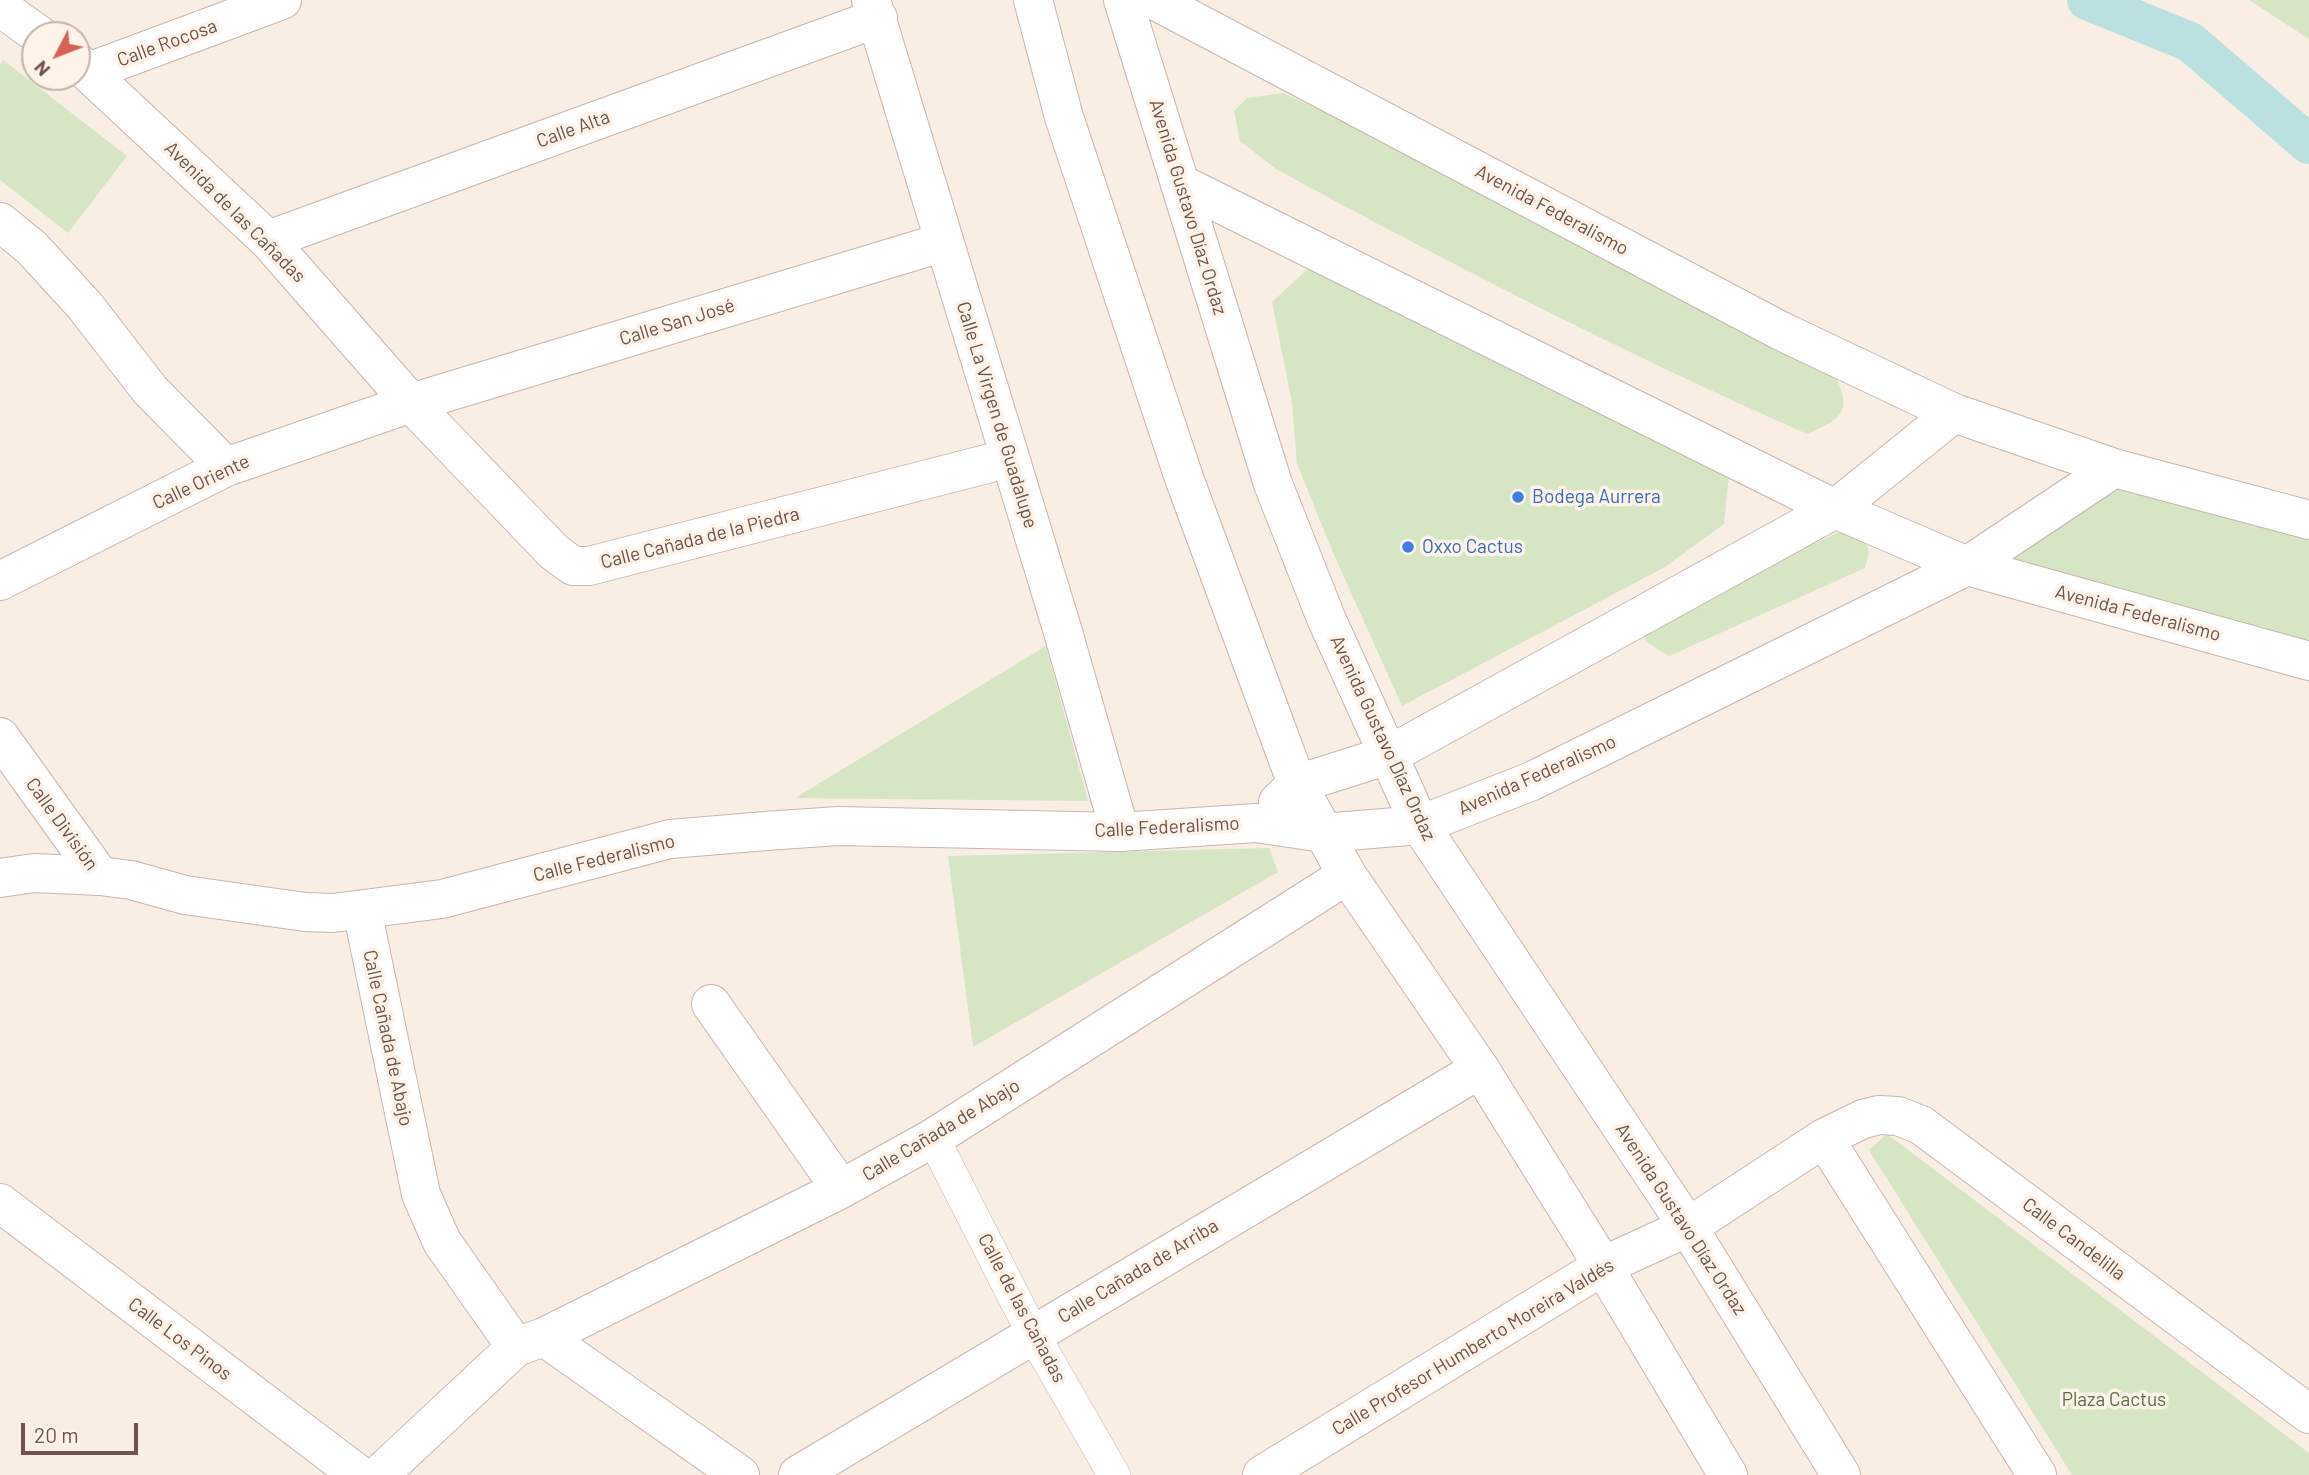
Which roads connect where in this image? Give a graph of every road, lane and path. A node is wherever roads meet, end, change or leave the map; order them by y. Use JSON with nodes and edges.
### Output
{"nodes":[{"id":1,"x":282,"y":0,"type":"edge"},
{"id":2,"x":1033,"y":0,"type":"edge"},
{"id":3,"x":1123,"y":0,"type":"edge"},
{"id":4,"x":1154,"y":0,"type":"edge"},
{"id":5,"x":0,"y":7,"type":"edge"},
{"id":6,"x":875,"y":9,"type":"edge"},
{"id":7,"x":21,"y":22,"type":"edge"},
{"id":8,"x":91,"y":64,"type":"edge"},
{"id":9,"x":91,"y":73,"type":"edge"},
{"id":10,"x":1181,"y":184,"type":"junction"},
{"id":11,"x":0,"y":222,"type":"edge"},
{"id":12,"x":268,"y":240,"type":"junction"},
{"id":13,"x":944,"y":242,"type":"junction"},
{"id":14,"x":411,"y":403,"type":"junction"},
{"id":15,"x":1954,"y":413,"type":"junction"},
{"id":16,"x":1010,"y":458,"type":"junction"},
{"id":17,"x":226,"y":467,"type":"junction"},
{"id":18,"x":2114,"y":468,"type":"junction"},
{"id":19,"x":1835,"y":509,"type":"junction"},
{"id":20,"x":2309,"y":520,"type":"edge"},
{"id":21,"x":1967,"y":566,"type":"junction"},
{"id":22,"x":0,"y":581,"type":"edge"},
{"id":23,"x":2309,"y":661,"type":"edge"},
{"id":24,"x":0,"y":737,"type":"edge"},
{"id":25,"x":1389,"y":755,"type":"junction"},
{"id":26,"x":1297,"y":784,"type":"junction"},
{"id":27,"x":1256,"y":823,"type":"junction"},
{"id":28,"x":1420,"y":825,"type":"junction"},
{"id":29,"x":1120,"y":832,"type":"junction"},
{"id":30,"x":1323,"y":833,"type":"junction"},
{"id":31,"x":100,"y":876,"type":"junction"},
{"id":32,"x":1347,"y":876,"type":"junction"},
{"id":33,"x":0,"y":878,"type":"edge"},
{"id":34,"x":362,"y":910,"type":"junction"},
{"id":35,"x":711,"y":1004,"type":"dead end"},
{"id":36,"x":1480,"y":1069,"type":"junction"},
{"id":37,"x":933,"y":1138,"type":"junction"},
{"id":38,"x":1824,"y":1138,"type":"junction"},
{"id":39,"x":841,"y":1189,"type":"junction"},
{"id":40,"x":0,"y":1203,"type":"edge"},
{"id":41,"x":1688,"y":1227,"type":"junction"},
{"id":42,"x":1603,"y":1266,"type":"junction"},
{"id":43,"x":1033,"y":1334,"type":"junction"},
{"id":44,"x":530,"y":1342,"type":"junction"},
{"id":45,"x":2309,"y":1414,"type":"edge"},
{"id":46,"x":1717,"y":1471,"type":"edge"},
{"id":47,"x":359,"y":1475,"type":"edge"},
{"id":48,"x":379,"y":1475,"type":"edge"},
{"id":49,"x":740,"y":1475,"type":"edge"},
{"id":50,"x":798,"y":1475,"type":"edge"},
{"id":51,"x":1114,"y":1475,"type":"edge"},
{"id":52,"x":1262,"y":1475,"type":"edge"},
{"id":53,"x":1840,"y":1475,"type":"edge"},
{"id":54,"x":2037,"y":1475,"type":"edge"}],
"edges":[{"from":1,"to":8,"type":"street","name":"Calle Rocosa"},
{"from":2,"to":26,"type":"street"},
{"from":3,"to":10,"type":"street","name":"Avenida Gustavo Díaz Ordaz"},
{"from":4,"to":15,"type":"street","name":"Avenida Federalismo"},
{"from":5,"to":7,"type":"street"},
{"from":6,"to":12,"type":"street","name":"Calle Alta"},
{"from":6,"to":13,"type":"street","name":"Calle La Virgen de Guadalupe"},
{"from":9,"to":12,"type":"street","name":"Avenida de las Cañadas"},
{"from":10,"to":19,"type":"street","name":"Avenida Federalismo"},
{"from":10,"to":25,"type":"street","name":"Avenida Gustavo Díaz Ordaz"},
{"from":11,"to":17,"type":"street"},
{"from":12,"to":14,"type":"street","name":"Avenida de las Cañadas"},
{"from":13,"to":14,"type":"street","name":"Calle San José"},
{"from":13,"to":16,"type":"street","name":"Calle La Virgen de Guadalupe"},
{"from":14,"to":16,"type":"street","name":"Calle Cañada de la Piedra"},
{"from":14,"to":17,"type":"street","name":"Calle Oriente"},
{"from":15,"to":18,"type":"street","name":"Avenida Federalismo"},
{"from":15,"to":19,"type":"street"},
{"from":16,"to":29,"type":"street","name":"Calle La Virgen de Guadalupe"},
{"from":17,"to":22,"type":"street","name":"Calle Oriente"},
{"from":18,"to":20,"type":"street","name":"Avenida Federalismo"},
{"from":18,"to":21,"type":"street","name":"Avenida Federalismo"},
{"from":19,"to":21,"type":"street","name":"Avenida Federalismo"},
{"from":19,"to":25,"type":"street"},
{"from":21,"to":23,"type":"street","name":"Avenida Federalismo"},
{"from":21,"to":28,"type":"street","name":"Avenida Federalismo"},
{"from":24,"to":31,"type":"street","name":"Calle División"},
{"from":25,"to":26,"type":"street"},
{"from":25,"to":28,"type":"street","name":"Avenida Gustavo Díaz Ordaz"},
{"from":26,"to":27,"type":"street","name":"Calle Federalismo"},
{"from":26,"to":30,"type":"street"},
{"from":27,"to":29,"type":"street","name":"Calle Federalismo"},
{"from":27,"to":30,"type":"street","name":"Calle Federalismo"},
{"from":28,"to":30,"type":"street","name":"Avenida Federalismo"},
{"from":28,"to":41,"type":"street","name":"Avenida Gustavo Díaz Ordaz"},
{"from":29,"to":34,"type":"street","name":"Calle Federalismo"},
{"from":30,"to":32,"type":"street"},
{"from":31,"to":33,"type":"street","name":"Calle Federalismo"},
{"from":31,"to":34,"type":"street","name":"Calle Federalismo"},
{"from":32,"to":36,"type":"street"},
{"from":32,"to":37,"type":"street","name":"Calle Cañada de Abajo"},
{"from":34,"to":44,"type":"street","name":"Calle Cañada de Abajo"},
{"from":35,"to":39,"type":"street"},
{"from":36,"to":42,"type":"street"},
{"from":36,"to":43,"type":"street","name":"Calle Cañada de Arriba"},
{"from":37,"to":39,"type":"street","name":"Calle Cañada de Abajo"},
{"from":37,"to":43,"type":"street","name":"Calle de las Cañadas"},
{"from":38,"to":41,"type":"street","name":"Calle Candelilla"},
{"from":38,"to":45,"type":"street","name":"Calle Candelilla"},
{"from":38,"to":54,"type":"street"},
{"from":39,"to":44,"type":"street","name":"Calle Cañada de Abajo"},
{"from":40,"to":47,"type":"street","name":"Calle Los Pinos"},
{"from":41,"to":42,"type":"street","name":"Calle Profesor Humberto Moreira Valdés"},
{"from":41,"to":53,"type":"street","name":"Avenida Gustavo Díaz Ordaz"},
{"from":42,"to":46,"type":"street"},
{"from":42,"to":52,"type":"street","name":"Calle Profesor Humberto Moreira Valdés"},
{"from":43,"to":50,"type":"street","name":"Calle Cañada de Arriba"},
{"from":43,"to":51,"type":"street","name":"Calle de las Cañadas"},
{"from":44,"to":48,"type":"street","name":"Calle Cañada de Abajo"},
{"from":44,"to":49,"type":"street"}]}
